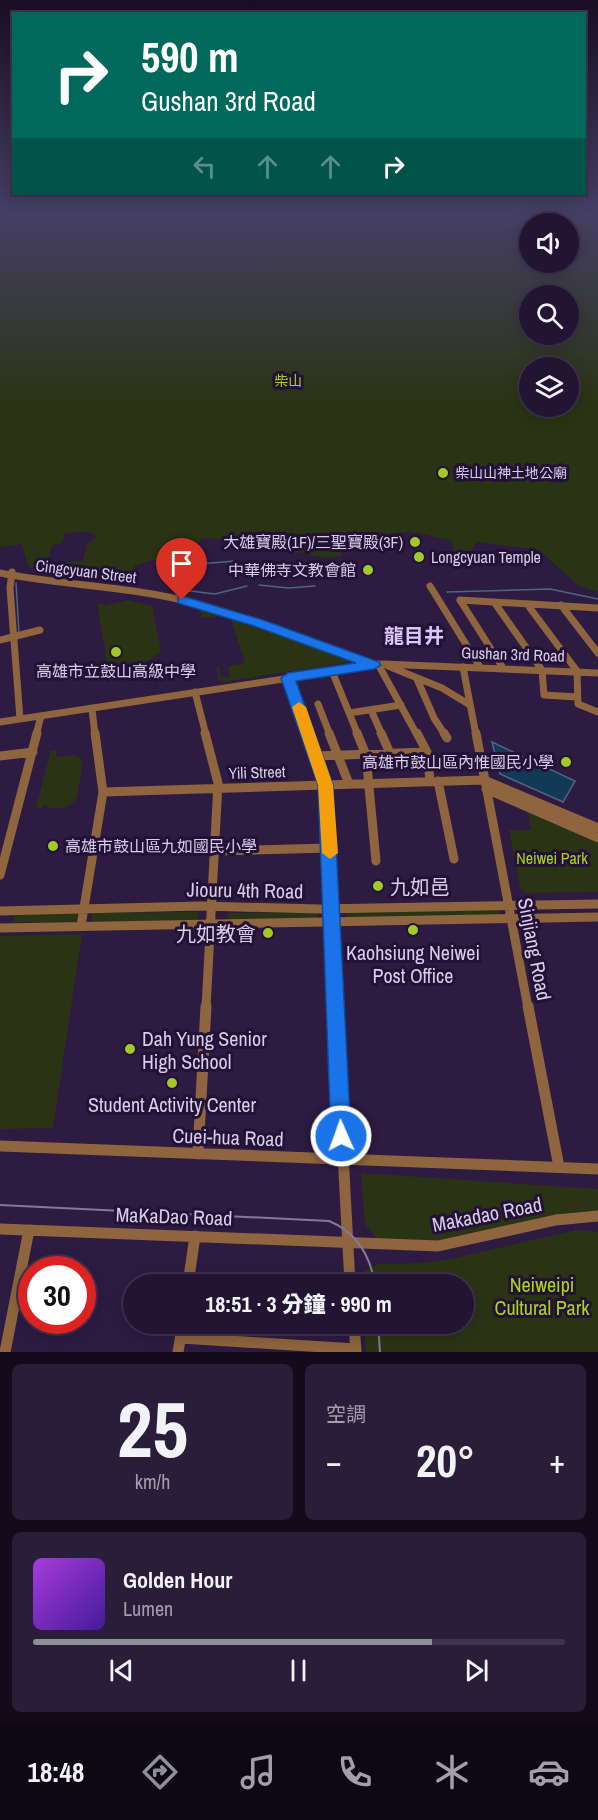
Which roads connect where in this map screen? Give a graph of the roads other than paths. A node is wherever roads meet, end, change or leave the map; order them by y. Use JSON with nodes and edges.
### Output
{"nodes":[{"id":1,"x":0,"y":573,"type":"edge"},
{"id":2,"x":11,"y":573,"type":"junction"},
{"id":3,"x":430,"y":586,"type":"dead end"},
{"id":4,"x":494,"y":602,"type":"junction"},
{"id":5,"x":527,"y":604,"type":"junction"},
{"id":6,"x":561,"y":605,"type":"junction"},
{"id":7,"x":598,"y":608,"type":"edge"},
{"id":8,"x":40,"y":630,"type":"dead end"},
{"id":9,"x":13,"y":638,"type":"junction"},
{"id":10,"x":0,"y":640,"type":"edge"},
{"id":11,"x":598,"y":653,"type":"edge"},
{"id":12,"x":378,"y":664,"type":"junction"},
{"id":13,"x":463,"y":667,"type":"junction"},
{"id":14,"x":480,"y":667,"type":"junction"},
{"id":15,"x":502,"y":668,"type":"junction"},
{"id":16,"x":542,"y":670,"type":"junction"},
{"id":17,"x":332,"y":671,"type":"junction"},
{"id":18,"x":577,"y":671,"type":"junction"},
{"id":19,"x":598,"y":673,"type":"edge"},
{"id":20,"x":288,"y":678,"type":"junction"},
{"id":21,"x":417,"y":679,"type":"junction"},
{"id":22,"x":195,"y":692,"type":"junction"},
{"id":23,"x":577,"y":697,"type":"junction"},
{"id":24,"x":318,"y":704,"type":"dead end"},
{"id":25,"x":401,"y":705,"type":"junction"},
{"id":26,"x":470,"y":705,"type":"junction"},
{"id":27,"x":92,"y":709,"type":"junction"},
{"id":28,"x":371,"y":710,"type":"junction"},
{"id":29,"x":598,"y":712,"type":"edge"},
{"id":30,"x":349,"y":713,"type":"junction"},
{"id":31,"x":41,"y":716,"type":"junction"},
{"id":32,"x":20,"y":719,"type":"junction"},
{"id":33,"x":0,"y":722,"type":"edge"},
{"id":34,"x":447,"y":738,"type":"dead end"},
{"id":35,"x":33,"y":752,"type":"junction"},
{"id":36,"x":427,"y":752,"type":"junction"},
{"id":37,"x":390,"y":753,"type":"junction"},
{"id":38,"x":337,"y":755,"type":"junction"},
{"id":39,"x":366,"y":755,"type":"junction"},
{"id":40,"x":0,"y":756,"type":"edge"},
{"id":41,"x":316,"y":756,"type":"junction"},
{"id":42,"x":434,"y":781,"type":"junction"},
{"id":43,"x":367,"y":783,"type":"junction"},
{"id":44,"x":349,"y":784,"type":"junction"},
{"id":45,"x":326,"y":785,"type":"junction"},
{"id":46,"x":485,"y":785,"type":"junction"},
{"id":47,"x":217,"y":788,"type":"junction"},
{"id":48,"x":104,"y":792,"type":"junction"},
{"id":49,"x":598,"y":828,"type":"edge"},
{"id":50,"x":598,"y":838,"type":"edge"},
{"id":51,"x":330,"y":848,"type":"junction"},
{"id":52,"x":214,"y":851,"type":"junction"},
{"id":53,"x":454,"y":858,"type":"dead end"},
{"id":54,"x":376,"y":861,"type":"dead end"},
{"id":55,"x":0,"y":875,"type":"edge"},
{"id":56,"x":598,"y":904,"type":"edge"},
{"id":57,"x":212,"y":906,"type":"junction"},
{"id":58,"x":508,"y":906,"type":"junction"},
{"id":59,"x":84,"y":909,"type":"junction"},
{"id":60,"x":331,"y":909,"type":"junction"},
{"id":61,"x":0,"y":910,"type":"edge"},
{"id":62,"x":598,"y":917,"type":"edge"},
{"id":63,"x":511,"y":920,"type":"junction"},
{"id":64,"x":211,"y":923,"type":"junction"},
{"id":65,"x":332,"y":923,"type":"junction"},
{"id":66,"x":81,"y":926,"type":"junction"},
{"id":67,"x":0,"y":928,"type":"edge"},
{"id":68,"x":0,"y":1146,"type":"edge"},
{"id":69,"x":198,"y":1154,"type":"junction"},
{"id":70,"x":343,"y":1159,"type":"junction"},
{"id":71,"x":559,"y":1167,"type":"junction"},
{"id":72,"x":598,"y":1169,"type":"edge"},
{"id":73,"x":598,"y":1216,"type":"edge"},
{"id":74,"x":0,"y":1229,"type":"edge"},
{"id":75,"x":29,"y":1230,"type":"junction"},
{"id":76,"x":195,"y":1236,"type":"junction"},
{"id":77,"x":347,"y":1243,"type":"junction"},
{"id":78,"x":189,"y":1274,"type":"edge"},
{"id":79,"x":349,"y":1274,"type":"edge"},
{"id":80,"x":182,"y":1334,"type":"edge"},
{"id":81,"x":355,"y":1334,"type":"edge"},
{"id":82,"x":181,"y":1338,"type":"junction"},
{"id":83,"x":272,"y":1348,"type":"edge"},
{"id":84,"x":356,"y":1351,"type":"edge"},
{"id":85,"x":5,"y":1352,"type":"edge"},
{"id":86,"x":178,"y":1352,"type":"edge"}],
"edges":[{"from":1,"to":2,"type":"street","name":"Cingcyuan Street"},
{"from":2,"to":9,"type":"street"},
{"from":2,"to":12,"type":"street","name":"Cingcyuan Street"},
{"from":3,"to":14,"type":"street"},
{"from":4,"to":5,"type":"street"},
{"from":4,"to":15,"type":"street"},
{"from":4,"to":16,"type":"street"},
{"from":5,"to":6,"type":"street"},
{"from":5,"to":18,"type":"street"},
{"from":6,"to":7,"type":"street"},
{"from":6,"to":11,"type":"street"},
{"from":8,"to":9,"type":"street"},
{"from":9,"to":10,"type":"street"},
{"from":9,"to":32,"type":"street"},
{"from":12,"to":13,"type":"street","name":"Gushan 3rd Road"},
{"from":12,"to":17,"type":"street","name":"Gushan 3rd Road"},
{"from":12,"to":21,"type":"street"},
{"from":12,"to":25,"type":"street"},
{"from":13,"to":14,"type":"street","name":"Gushan 3rd Road"},
{"from":13,"to":26,"type":"street","name":"Sinjiang Road"},
{"from":14,"to":15,"type":"street","name":"Gushan 3rd Road"},
{"from":15,"to":16,"type":"street","name":"Gushan 3rd Road"},
{"from":16,"to":18,"type":"street","name":"Gushan 3rd Road"},
{"from":16,"to":23,"type":"street"},
{"from":17,"to":20,"type":"street","name":"Gushan 3rd Road"},
{"from":17,"to":30,"type":"street"},
{"from":18,"to":19,"type":"street","name":"Gushan 3rd Road"},
{"from":18,"to":23,"type":"street"},
{"from":20,"to":22,"type":"street","name":"Gushan 3rd Road"},
{"from":20,"to":41,"type":"street"},
{"from":21,"to":26,"type":"street"},
{"from":21,"to":34,"type":"street"},
{"from":22,"to":27,"type":"street","name":"Gushan 3rd Road"},
{"from":22,"to":47,"type":"street"},
{"from":23,"to":29,"type":"street"},
{"from":24,"to":38,"type":"street"},
{"from":25,"to":28,"type":"street"},
{"from":25,"to":36,"type":"street"},
{"from":26,"to":46,"type":"street","name":"Sinjiang Road"},
{"from":27,"to":31,"type":"street","name":"Gushan 3rd Road"},
{"from":27,"to":48,"type":"street"},
{"from":28,"to":30,"type":"street"},
{"from":28,"to":37,"type":"street"},
{"from":30,"to":39,"type":"street"},
{"from":31,"to":32,"type":"street","name":"Gushan 3rd Road"},
{"from":31,"to":35,"type":"street"},
{"from":32,"to":33,"type":"street","name":"Gushan 3rd Road"},
{"from":35,"to":40,"type":"street"},
{"from":35,"to":55,"type":"street"},
{"from":36,"to":37,"type":"street"},
{"from":36,"to":42,"type":"street"},
{"from":37,"to":39,"type":"street"},
{"from":38,"to":39,"type":"street"},
{"from":38,"to":41,"type":"street"},
{"from":38,"to":44,"type":"street"},
{"from":39,"to":43,"type":"street"},
{"from":41,"to":45,"type":"street"},
{"from":42,"to":43,"type":"street","name":"Yili Street"},
{"from":42,"to":46,"type":"street","name":"Yili Street"},
{"from":42,"to":53,"type":"street"},
{"from":43,"to":44,"type":"street","name":"Yili Street"},
{"from":43,"to":54,"type":"street"},
{"from":44,"to":45,"type":"street","name":"Yili Street"},
{"from":45,"to":47,"type":"street","name":"Yili Street"},
{"from":45,"to":51,"type":"street"},
{"from":46,"to":49,"type":"street"},
{"from":46,"to":50,"type":"street"},
{"from":46,"to":58,"type":"street","name":"Sinjiang Road"},
{"from":47,"to":48,"type":"street","name":"Yili Street"},
{"from":47,"to":52,"type":"street"},
{"from":48,"to":59,"type":"street"},
{"from":51,"to":52,"type":"street"},
{"from":51,"to":60,"type":"street"},
{"from":52,"to":57,"type":"street"},
{"from":56,"to":58,"type":"street","name":"Jiouru 4th Road"},
{"from":57,"to":59,"type":"street","name":"Jiouru 4th Road"},
{"from":57,"to":60,"type":"street","name":"Jiouru 4th Road"},
{"from":57,"to":64,"type":"street"},
{"from":58,"to":60,"type":"street","name":"Jiouru 4th Road"},
{"from":58,"to":63,"type":"street","name":"Sinjiang Road"},
{"from":59,"to":61,"type":"street","name":"Jiouru 4th Road"},
{"from":59,"to":66,"type":"street"},
{"from":60,"to":65,"type":"street"},
{"from":62,"to":63,"type":"street","name":"Jiouru 4th Road"},
{"from":63,"to":65,"type":"street","name":"Jiouru 4th Road"},
{"from":63,"to":71,"type":"street","name":"Sinjiang Road"},
{"from":64,"to":65,"type":"street","name":"Jiouru 4th Road"},
{"from":64,"to":66,"type":"street","name":"Jiouru 4th Road"},
{"from":64,"to":69,"type":"street"},
{"from":65,"to":70,"type":"street"},
{"from":66,"to":67,"type":"street","name":"Jiouru 4th Road"},
{"from":68,"to":69,"type":"street","name":"Cuei-hua Road"},
{"from":69,"to":70,"type":"street","name":"Cuei-hua Road"},
{"from":70,"to":71,"type":"street","name":"Cuei-hua Road"},
{"from":70,"to":77,"type":"street"},
{"from":71,"to":72,"type":"street","name":"Cuei-hua Road"},
{"from":73,"to":77,"type":"street","name":"Makadao Road"},
{"from":74,"to":75,"type":"street","name":"MaKaDao Road"},
{"from":75,"to":76,"type":"street","name":"MaKaDao Road"},
{"from":75,"to":85,"type":"street"},
{"from":76,"to":77,"type":"street","name":"MaKaDao Road"},
{"from":76,"to":78,"type":"street"},
{"from":77,"to":79,"type":"street"},
{"from":80,"to":82,"type":"street"},
{"from":81,"to":84,"type":"street"},
{"from":82,"to":83,"type":"street"},
{"from":82,"to":86,"type":"street"},
{"from":83,"to":84,"type":"street"}]}
